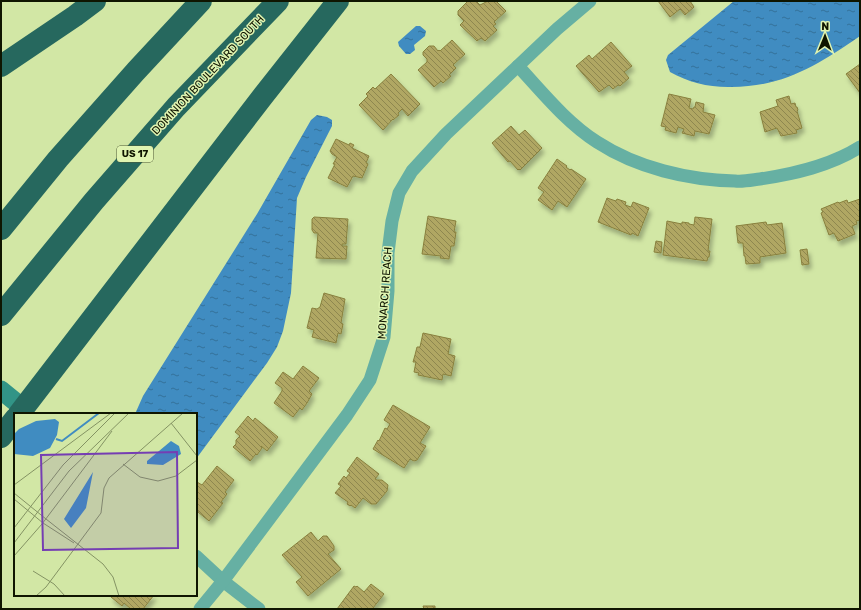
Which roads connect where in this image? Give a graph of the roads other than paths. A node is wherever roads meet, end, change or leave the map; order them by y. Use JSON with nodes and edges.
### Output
{"nodes":[{"id":1,"x":95,"y":1,"type":"edge"},
{"id":2,"x":201,"y":1,"type":"edge"},
{"id":3,"x":278,"y":1,"type":"edge"},
{"id":4,"x":338,"y":1,"type":"edge"},
{"id":5,"x":590,"y":1,"type":"edge"},
{"id":6,"x":1,"y":66,"type":"edge"},
{"id":7,"x":518,"y":66,"type":"junction"},
{"id":8,"x":860,"y":147,"type":"edge"},
{"id":9,"x":1,"y":229,"type":"edge"},
{"id":10,"x":1,"y":315,"type":"edge"},
{"id":11,"x":1,"y":390,"type":"edge"},
{"id":12,"x":23,"y":413,"type":"edge"},
{"id":13,"x":14,"y":425,"type":"edge"},
{"id":14,"x":197,"y":557,"type":"edge"},
{"id":15,"x":197,"y":567,"type":"edge"},
{"id":16,"x":223,"y":581,"type":"junction"},
{"id":17,"x":200,"y":609,"type":"edge"},
{"id":18,"x":259,"y":609,"type":"edge"}],
"edges":[{"from":1,"to":6,"type":"highway"},
{"from":2,"to":9,"type":"highway"},
{"from":3,"to":10,"type":"highway","name":"DOMINION BOULEVARD SOUTH","number":"US 17"},
{"from":4,"to":12,"type":"highway"},
{"from":5,"to":7,"type":"street","name":"MONARCH REACH"},
{"from":7,"to":8,"type":"street"},
{"from":7,"to":16,"type":"street","name":"MONARCH REACH"},
{"from":11,"to":13,"type":"main road"},
{"from":14,"to":16,"type":"street"},
{"from":15,"to":16,"type":"street"},
{"from":16,"to":17,"type":"street","name":"MONARCH REACH"},
{"from":16,"to":18,"type":"street"}]}
